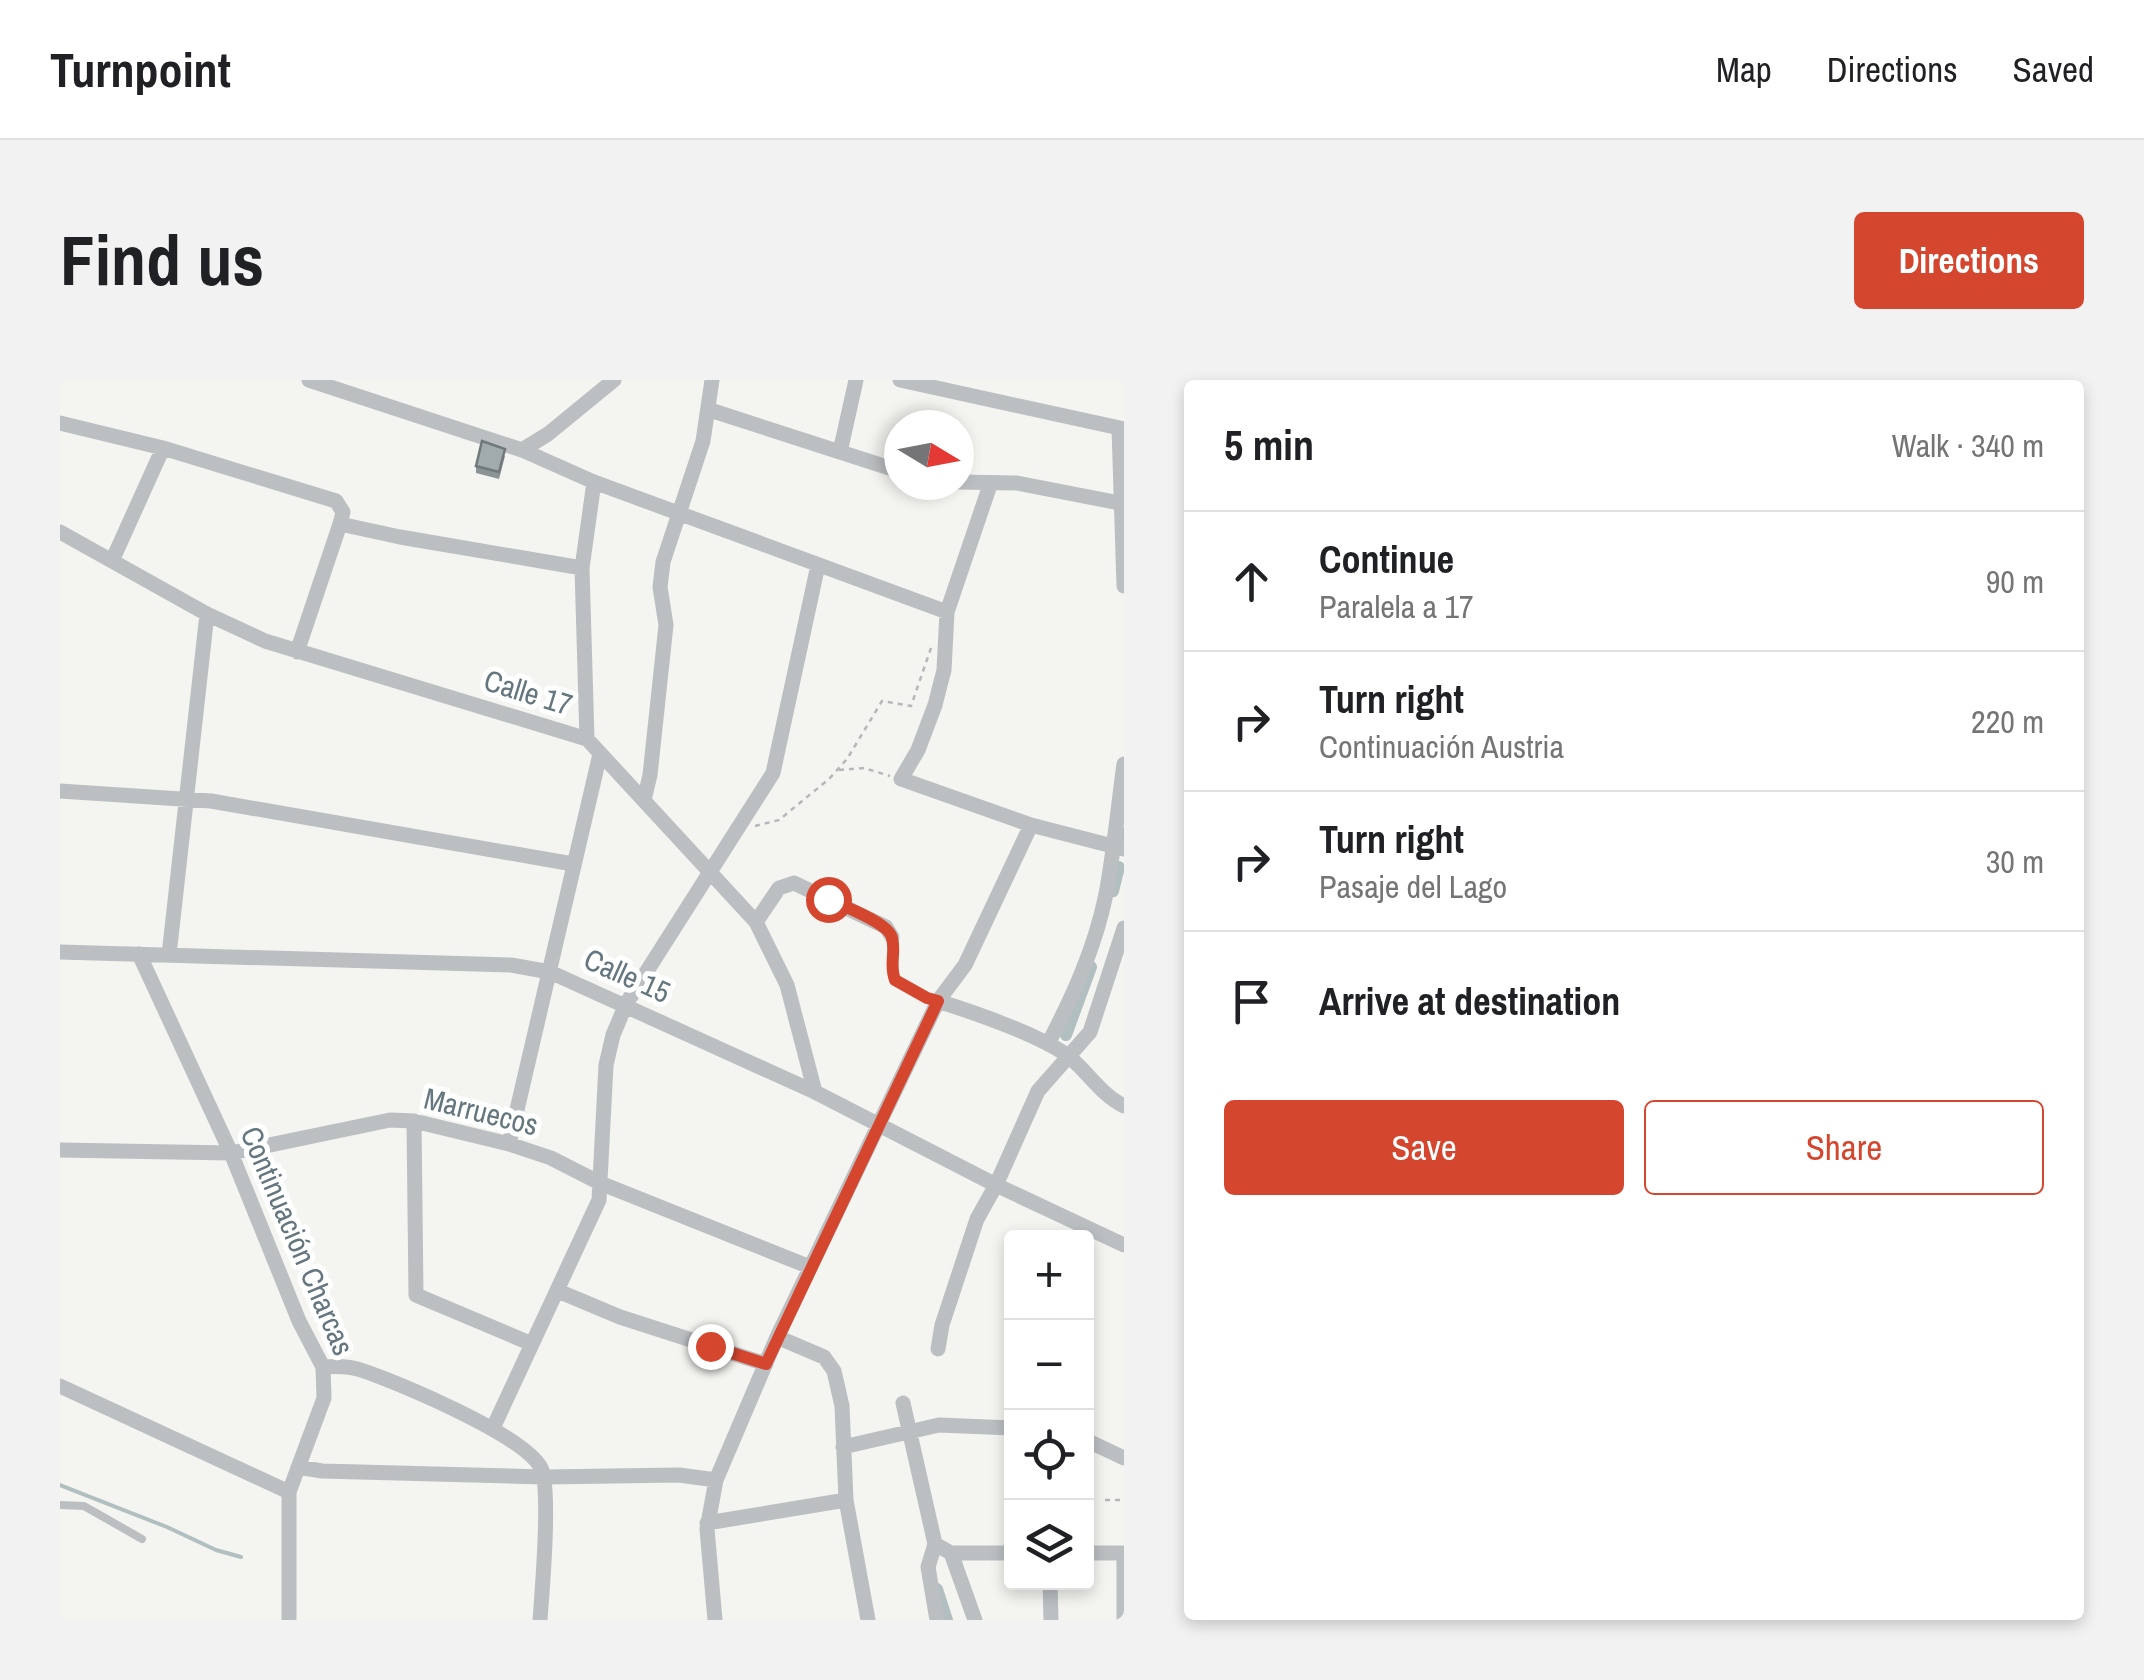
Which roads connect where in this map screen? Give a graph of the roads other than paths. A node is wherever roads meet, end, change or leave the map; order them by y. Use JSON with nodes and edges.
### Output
{"nodes":[{"id":1,"x":308,"y":380,"type":"edge"},
{"id":2,"x":614,"y":380,"type":"edge"},
{"id":3,"x":712,"y":380,"type":"edge"},
{"id":4,"x":856,"y":380,"type":"edge"},
{"id":5,"x":900,"y":380,"type":"edge"},
{"id":6,"x":710,"y":410,"type":"junction"},
{"id":7,"x":60,"y":423,"type":"edge"},
{"id":8,"x":1121,"y":429,"type":"edge"},
{"id":9,"x":162,"y":448,"type":"junction"},
{"id":10,"x":522,"y":450,"type":"junction"},
{"id":11,"x":840,"y":452,"type":"junction"},
{"id":12,"x":884,"y":466,"type":"edge"},
{"id":13,"x":594,"y":482,"type":"junction"},
{"id":14,"x":974,"y":483,"type":"edge"},
{"id":15,"x":990,"y":485,"type":"junction"},
{"id":16,"x":1120,"y":503,"type":"junction"},
{"id":17,"x":677,"y":511,"type":"junction"},
{"id":18,"x":340,"y":524,"type":"junction"},
{"id":19,"x":60,"y":532,"type":"edge"},
{"id":20,"x":112,"y":562,"type":"junction"},
{"id":21,"x":818,"y":565,"type":"junction"},
{"id":22,"x":582,"y":568,"type":"junction"},
{"id":23,"x":1124,"y":586,"type":"edge"},
{"id":24,"x":947,"y":612,"type":"junction"},
{"id":25,"x":207,"y":614,"type":"junction"},
{"id":26,"x":297,"y":652,"type":"junction"},
{"id":27,"x":587,"y":739,"type":"junction"},
{"id":28,"x":600,"y":754,"type":"junction"},
{"id":29,"x":1124,"y":764,"type":"edge"},
{"id":30,"x":60,"y":791,"type":"edge"},
{"id":31,"x":186,"y":798,"type":"junction"},
{"id":32,"x":644,"y":800,"type":"junction"},
{"id":33,"x":1031,"y":824,"type":"junction"},
{"id":34,"x":1118,"y":848,"type":"edge"},
{"id":35,"x":574,"y":864,"type":"junction"},
{"id":36,"x":709,"y":874,"type":"junction"},
{"id":37,"x":756,"y":922,"type":"junction"},
{"id":38,"x":1124,"y":928,"type":"edge"},
{"id":39,"x":892,"y":937,"type":"road end"},
{"id":40,"x":60,"y":952,"type":"edge"},
{"id":41,"x":139,"y":954,"type":"junction"},
{"id":42,"x":169,"y":954,"type":"junction"},
{"id":43,"x":550,"y":972,"type":"junction"},
{"id":44,"x":938,"y":1001,"type":"junction"},
{"id":45,"x":626,"y":1004,"type":"junction"},
{"id":46,"x":1048,"y":1044,"type":"junction"},
{"id":47,"x":1067,"y":1055,"type":"junction"},
{"id":48,"x":815,"y":1092,"type":"junction"},
{"id":49,"x":1124,"y":1106,"type":"edge"},
{"id":50,"x":414,"y":1122,"type":"junction"},
{"id":51,"x":880,"y":1123,"type":"junction"},
{"id":52,"x":509,"y":1144,"type":"junction"},
{"id":53,"x":60,"y":1150,"type":"edge"},
{"id":54,"x":231,"y":1153,"type":"junction"},
{"id":55,"x":600,"y":1183,"type":"junction"},
{"id":56,"x":996,"y":1185,"type":"junction"},
{"id":57,"x":1124,"y":1245,"type":"edge"},
{"id":58,"x":810,"y":1267,"type":"junction"},
{"id":59,"x":558,"y":1291,"type":"junction"},
{"id":60,"x":777,"y":1337,"type":"junction"},
{"id":61,"x":532,"y":1344,"type":"junction"},
{"id":62,"x":938,"y":1348,"type":"dead end"},
{"id":63,"x":766,"y":1364,"type":"junction"},
{"id":64,"x":323,"y":1367,"type":"junction"},
{"id":65,"x":60,"y":1386,"type":"edge"},
{"id":66,"x":903,"y":1403,"type":"dead end"},
{"id":67,"x":1004,"y":1427,"type":"edge"},
{"id":68,"x":494,"y":1428,"type":"junction"},
{"id":69,"x":908,"y":1431,"type":"junction"},
{"id":70,"x":1094,"y":1444,"type":"edge"},
{"id":71,"x":843,"y":1447,"type":"junction"},
{"id":72,"x":1124,"y":1458,"type":"edge"},
{"id":73,"x":298,"y":1467,"type":"junction"},
{"id":74,"x":544,"y":1477,"type":"junction"},
{"id":75,"x":716,"y":1480,"type":"junction"},
{"id":76,"x":289,"y":1492,"type":"junction"},
{"id":77,"x":846,"y":1500,"type":"junction"},
{"id":78,"x":60,"y":1506,"type":"edge"},
{"id":79,"x":708,"y":1523,"type":"junction"},
{"id":80,"x":142,"y":1539,"type":"dead end"},
{"id":81,"x":935,"y":1544,"type":"junction"},
{"id":82,"x":951,"y":1552,"type":"junction"},
{"id":83,"x":1004,"y":1554,"type":"edge"},
{"id":84,"x":1094,"y":1554,"type":"edge"},
{"id":85,"x":1124,"y":1556,"type":"edge"},
{"id":86,"x":1050,"y":1590,"type":"edge"},
{"id":87,"x":288,"y":1620,"type":"edge"},
{"id":88,"x":540,"y":1620,"type":"edge"},
{"id":89,"x":715,"y":1620,"type":"edge"},
{"id":90,"x":868,"y":1620,"type":"edge"},
{"id":91,"x":937,"y":1620,"type":"edge"},
{"id":92,"x":975,"y":1620,"type":"edge"},
{"id":93,"x":1051,"y":1620,"type":"edge"},
{"id":94,"x":1124,"y":1620,"type":"edge"}],
"edges":[{"from":1,"to":10,"type":"street"},
{"from":2,"to":10,"type":"street"},
{"from":3,"to":6,"type":"street"},
{"from":4,"to":11,"type":"street"},
{"from":5,"to":8,"type":"street"},
{"from":6,"to":11,"type":"street"},
{"from":6,"to":17,"type":"street"},
{"from":7,"to":9,"type":"street"},
{"from":8,"to":16,"type":"street"},
{"from":9,"to":18,"type":"street"},
{"from":9,"to":20,"type":"street"},
{"from":10,"to":13,"type":"street"},
{"from":11,"to":12,"type":"street"},
{"from":13,"to":17,"type":"street"},
{"from":13,"to":22,"type":"street"},
{"from":14,"to":15,"type":"street"},
{"from":15,"to":16,"type":"street"},
{"from":15,"to":24,"type":"street"},
{"from":16,"to":23,"type":"street"},
{"from":17,"to":21,"type":"street"},
{"from":17,"to":32,"type":"street"},
{"from":18,"to":22,"type":"street"},
{"from":18,"to":26,"type":"street"},
{"from":19,"to":20,"type":"street","name":"Calle 17"},
{"from":20,"to":25,"type":"street","name":"Calle 17"},
{"from":21,"to":24,"type":"street"},
{"from":21,"to":36,"type":"street"},
{"from":22,"to":27,"type":"street"},
{"from":24,"to":33,"type":"street"},
{"from":25,"to":26,"type":"street","name":"Calle 17"},
{"from":25,"to":31,"type":"street"},
{"from":26,"to":27,"type":"street","name":"Calle 17"},
{"from":27,"to":28,"type":"street","name":"Calle 17"},
{"from":28,"to":32,"type":"street","name":"Calle 17"},
{"from":28,"to":35,"type":"street"},
{"from":29,"to":34,"type":"street"},
{"from":30,"to":31,"type":"street"},
{"from":31,"to":35,"type":"street"},
{"from":31,"to":42,"type":"street"},
{"from":32,"to":36,"type":"street","name":"Calle 17"},
{"from":33,"to":34,"type":"street"},
{"from":33,"to":44,"type":"street"},
{"from":34,"to":46,"type":"street"},
{"from":35,"to":43,"type":"street"},
{"from":36,"to":37,"type":"street","name":"Calle 17"},
{"from":36,"to":45,"type":"street"},
{"from":37,"to":39,"type":"street"},
{"from":37,"to":48,"type":"street","name":"Calle 17"},
{"from":38,"to":47,"type":"street"},
{"from":40,"to":41,"type":"street","name":"Calle 15"},
{"from":41,"to":42,"type":"street","name":"Calle 15"},
{"from":41,"to":54,"type":"street","name":"Continuación Charcas"},
{"from":42,"to":43,"type":"street","name":"Calle 15"},
{"from":43,"to":45,"type":"street","name":"Calle 15"},
{"from":43,"to":52,"type":"street"},
{"from":44,"to":46,"type":"street"},
{"from":44,"to":51,"type":"street"},
{"from":45,"to":48,"type":"street","name":"Calle 15"},
{"from":45,"to":55,"type":"street"},
{"from":46,"to":47,"type":"street"},
{"from":47,"to":49,"type":"street"},
{"from":47,"to":56,"type":"street"},
{"from":48,"to":51,"type":"street","name":"Calle 15"},
{"from":50,"to":52,"type":"street","name":"Marruecos"},
{"from":50,"to":54,"type":"street","name":"Marruecos"},
{"from":50,"to":61,"type":"street"},
{"from":51,"to":56,"type":"street","name":"Calle 15"},
{"from":51,"to":58,"type":"street"},
{"from":52,"to":55,"type":"street","name":"Marruecos"},
{"from":53,"to":54,"type":"street","name":"Marruecos"},
{"from":54,"to":64,"type":"street","name":"Continuación Charcas"},
{"from":55,"to":58,"type":"street","name":"Marruecos"},
{"from":55,"to":59,"type":"street"},
{"from":56,"to":57,"type":"street","name":"Calle 15"},
{"from":56,"to":62,"type":"street"},
{"from":58,"to":60,"type":"street"},
{"from":59,"to":61,"type":"street"},
{"from":59,"to":63,"type":"street"},
{"from":60,"to":63,"type":"street"},
{"from":60,"to":71,"type":"street"},
{"from":61,"to":68,"type":"street"},
{"from":63,"to":75,"type":"street"},
{"from":64,"to":68,"type":"street"},
{"from":64,"to":73,"type":"street","name":"Continuación Charcas"},
{"from":65,"to":76,"type":"street"},
{"from":66,"to":69,"type":"street"},
{"from":67,"to":69,"type":"street"},
{"from":68,"to":74,"type":"street"},
{"from":69,"to":71,"type":"street"},
{"from":69,"to":81,"type":"street"},
{"from":70,"to":72,"type":"street"},
{"from":71,"to":77,"type":"street"},
{"from":73,"to":74,"type":"street"},
{"from":73,"to":76,"type":"street","name":"Continuación Charcas"},
{"from":74,"to":75,"type":"street"},
{"from":74,"to":88,"type":"street"},
{"from":75,"to":79,"type":"street"},
{"from":76,"to":87,"type":"street","name":"Continuación Charcas"},
{"from":77,"to":79,"type":"street"},
{"from":77,"to":90,"type":"street"},
{"from":78,"to":80,"type":"lane"},
{"from":79,"to":89,"type":"street"},
{"from":81,"to":82,"type":"street"},
{"from":81,"to":91,"type":"street"},
{"from":82,"to":83,"type":"street"},
{"from":82,"to":92,"type":"street"},
{"from":84,"to":85,"type":"street"},
{"from":85,"to":94,"type":"street"},
{"from":86,"to":93,"type":"street"}]}
